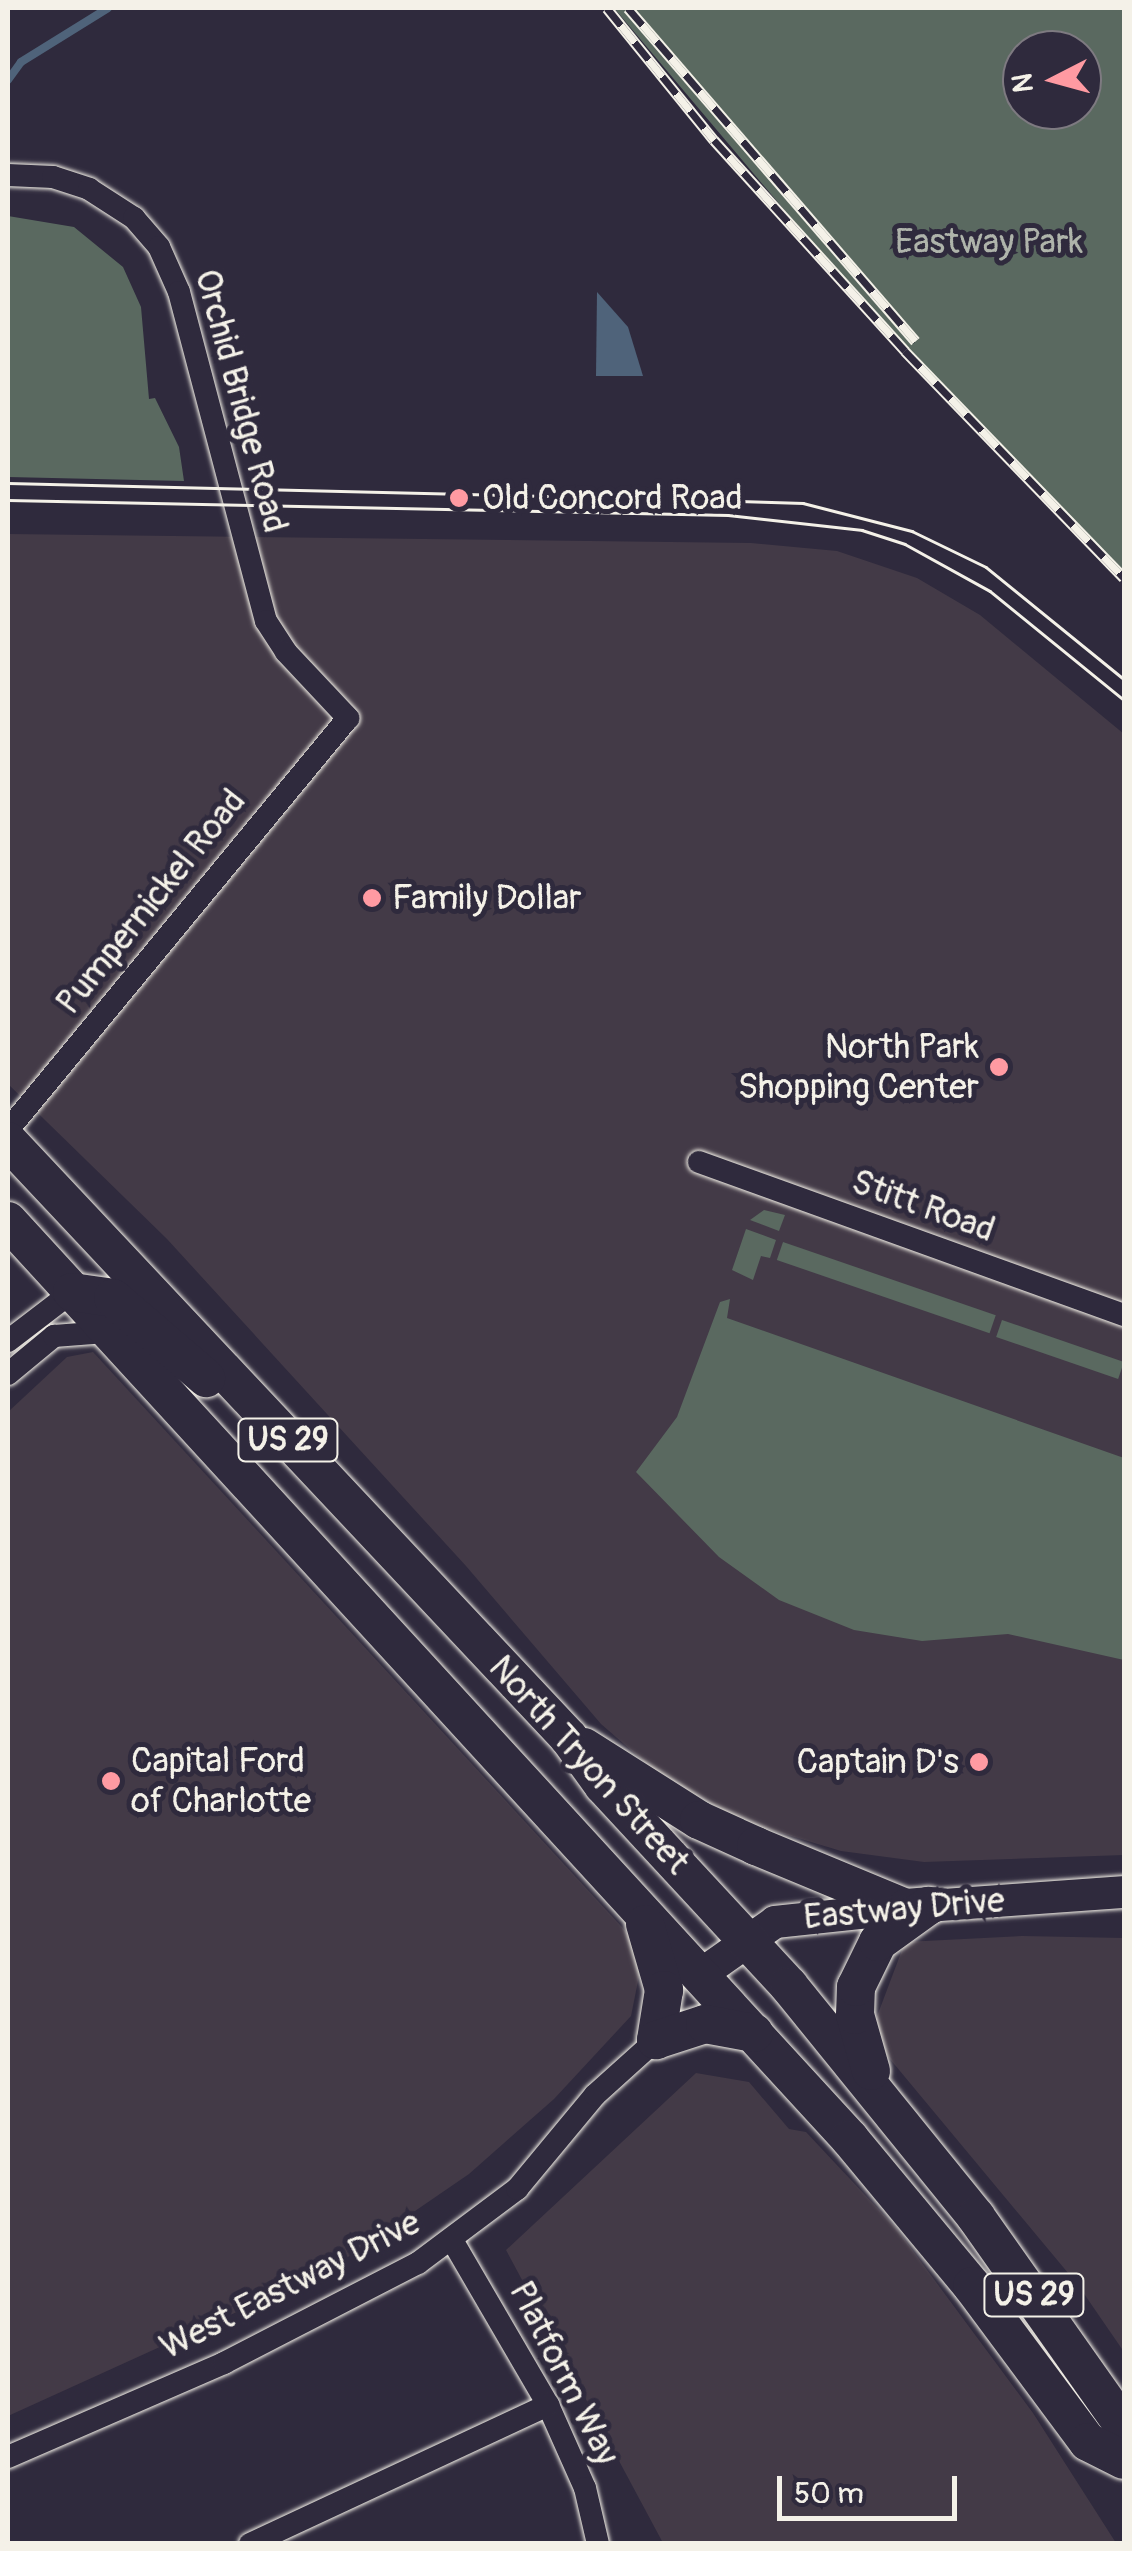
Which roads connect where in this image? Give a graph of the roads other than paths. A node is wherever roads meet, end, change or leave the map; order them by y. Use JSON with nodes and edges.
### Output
{"nodes":[{"id":1,"x":8,"y":174,"type":"edge"},
{"id":2,"x":348,"y":718,"type":"joint"},
{"id":3,"x":8,"y":1130,"type":"edge"},
{"id":4,"x":8,"y":1141,"type":"edge"},
{"id":5,"x":699,"y":1162,"type":"dead end"},
{"id":6,"x":8,"y":1221,"type":"edge"},
{"id":7,"x":72,"y":1292,"type":"junction"},
{"id":8,"x":1124,"y":1315,"type":"edge"},
{"id":9,"x":106,"y":1332,"type":"junction"},
{"id":10,"x":8,"y":1341,"type":"edge"},
{"id":11,"x":8,"y":1374,"type":"edge"},
{"id":12,"x":284,"y":1436,"type":"junction"},
{"id":13,"x":568,"y":1738,"type":"junction"},
{"id":14,"x":1124,"y":1892,"type":"edge"},
{"id":15,"x":917,"y":1907,"type":"junction"},
{"id":16,"x":640,"y":1912,"type":"junction"},
{"id":17,"x":746,"y":1939,"type":"junction"},
{"id":18,"x":700,"y":1975,"type":"junction"},
{"id":19,"x":754,"y":2034,"type":"junction"},
{"id":20,"x":656,"y":2040,"type":"junction"},
{"id":21,"x":876,"y":2087,"type":"junction"},
{"id":22,"x":452,"y":2240,"type":"junction"},
{"id":23,"x":548,"y":2405,"type":"junction"},
{"id":24,"x":1124,"y":2427,"type":"edge"},
{"id":25,"x":8,"y":2458,"type":"edge"},
{"id":26,"x":1124,"y":2460,"type":"edge"},
{"id":27,"x":250,"y":2544,"type":"edge"},
{"id":28,"x":598,"y":2544,"type":"edge"}],
"edges":[{"from":1,"to":2,"type":"street","name":"Orchid Bridge Road"},
{"from":2,"to":3,"type":"street","name":"Pumpernickel Road"},
{"from":4,"to":12,"type":"main road","name":"North Tryon Street","number":"US 29"},
{"from":5,"to":8,"type":"street","name":"Stitt Road"},
{"from":6,"to":7,"type":"main road","name":"North Tryon Street","number":"US 29"},
{"from":7,"to":9,"type":"main road","name":"North Tryon Street","number":"US 29"},
{"from":7,"to":10,"type":"street"},
{"from":7,"to":12,"type":"main road"},
{"from":9,"to":11,"type":"street"},
{"from":9,"to":16,"type":"main road","name":"North Tryon Street","number":"US 29"},
{"from":12,"to":13,"type":"main road","name":"North Tryon Street","number":"US 29"},
{"from":13,"to":15,"type":"main road"},
{"from":13,"to":17,"type":"main road","name":"North Tryon Street","number":"US 29"},
{"from":14,"to":15,"type":"main road","name":"Eastway Drive"},
{"from":15,"to":17,"type":"main road","name":"Eastway Drive"},
{"from":15,"to":21,"type":"main road"},
{"from":16,"to":18,"type":"main road","name":"North Tryon Street","number":"US 29"},
{"from":16,"to":20,"type":"main road"},
{"from":17,"to":18,"type":"main road","name":"Eastway Drive"},
{"from":17,"to":21,"type":"main road","name":"North Tryon Street","number":"US 29"},
{"from":18,"to":19,"type":"main road","name":"North Tryon Street","number":"US 29"},
{"from":19,"to":20,"type":"main road"},
{"from":19,"to":26,"type":"main road","name":"North Tryon Street","number":"US 29"},
{"from":20,"to":22,"type":"street","name":"West Eastway Drive"},
{"from":21,"to":24,"type":"main road","name":"North Tryon Street","number":"US 29"},
{"from":22,"to":23,"type":"street","name":"Platform Way"},
{"from":22,"to":25,"type":"street","name":"West Eastway Drive"},
{"from":23,"to":27,"type":"street"},
{"from":23,"to":28,"type":"street","name":"Platform Way"}]}
